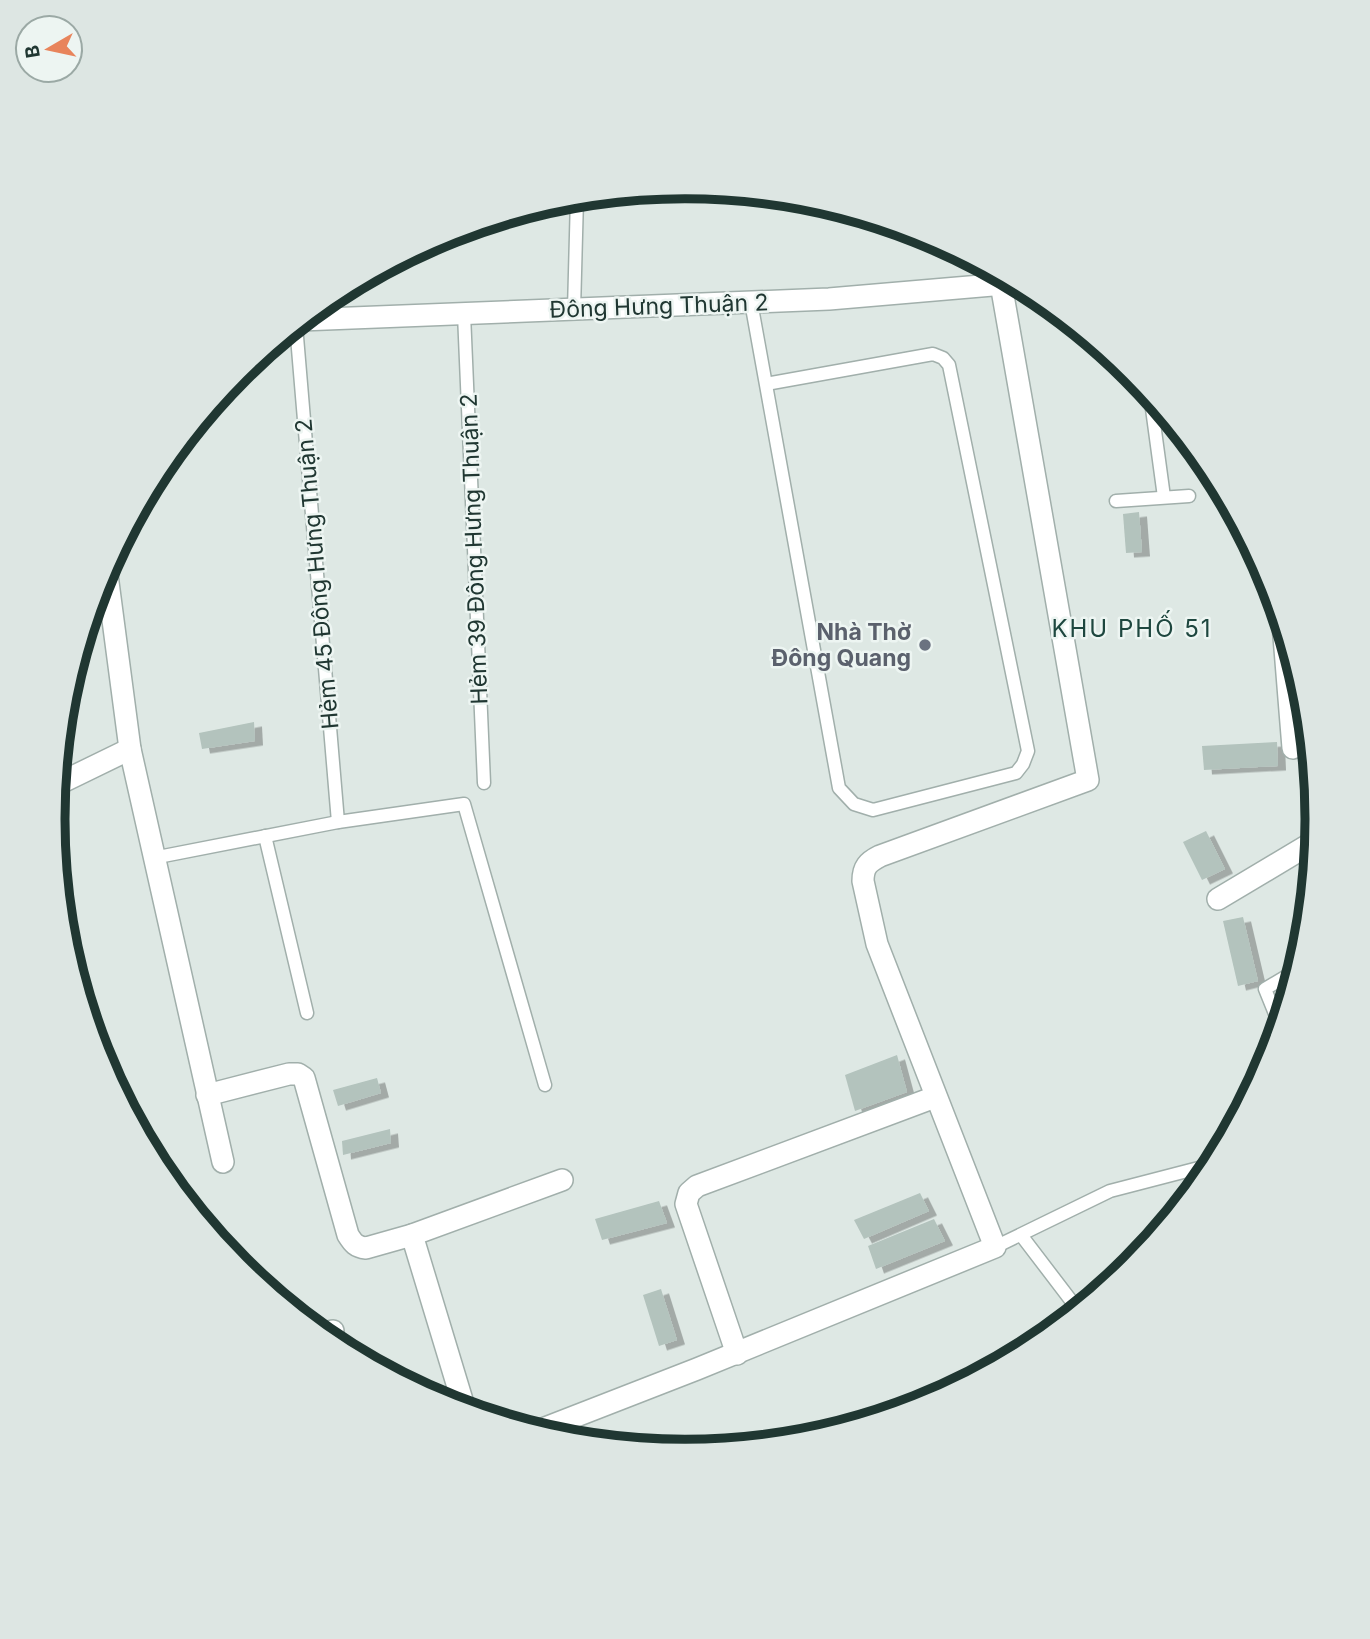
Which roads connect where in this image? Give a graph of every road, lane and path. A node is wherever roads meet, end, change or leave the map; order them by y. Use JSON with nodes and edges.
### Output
{"nodes":[{"id":1,"x":577,"y":209,"type":"edge"},
{"id":2,"x":999,"y":285,"type":"edge"},
{"id":3,"x":1010,"y":292,"type":"edge"},
{"id":4,"x":751,"y":302,"type":"junction"},
{"id":5,"x":574,"y":310,"type":"junction"},
{"id":6,"x":464,"y":314,"type":"junction"},
{"id":7,"x":318,"y":319,"type":"edge"},
{"id":8,"x":297,"y":335,"type":"edge"},
{"id":9,"x":766,"y":384,"type":"junction"},
{"id":10,"x":1153,"y":413,"type":"edge"},
{"id":11,"x":1189,"y":496,"type":"dead end"},
{"id":12,"x":1164,"y":497,"type":"junction"},
{"id":13,"x":1116,"y":501,"type":"dead end"},
{"id":14,"x":109,"y":590,"type":"edge"},
{"id":15,"x":1287,"y":671,"type":"edge"},
{"id":16,"x":1293,"y":748,"type":"dead end"},
{"id":17,"x":130,"y":749,"type":"junction"},
{"id":18,"x":66,"y":780,"type":"edge"},
{"id":19,"x":484,"y":783,"type":"dead end"},
{"id":20,"x":338,"y":822,"type":"junction"},
{"id":21,"x":265,"y":836,"type":"junction"},
{"id":22,"x":1304,"y":847,"type":"edge"},
{"id":23,"x":153,"y":858,"type":"junction"},
{"id":24,"x":1218,"y":899,"type":"dead end"},
{"id":25,"x":1285,"y":977,"type":"edge"},
{"id":26,"x":1274,"y":1012,"type":"edge"},
{"id":27,"x":307,"y":1013,"type":"dead end"},
{"id":28,"x":545,"y":1085,"type":"dead end"},
{"id":29,"x":207,"y":1095,"type":"junction"},
{"id":30,"x":935,"y":1097,"type":"junction"},
{"id":31,"x":223,"y":1163,"type":"dead end"},
{"id":32,"x":1198,"y":1168,"type":"edge"},
{"id":33,"x":562,"y":1180,"type":"dead end"},
{"id":34,"x":412,"y":1235,"type":"junction"},
{"id":35,"x":1021,"y":1235,"type":"junction"},
{"id":36,"x":995,"y":1248,"type":"junction"},
{"id":37,"x":1073,"y":1303,"type":"edge"},
{"id":38,"x":737,"y":1354,"type":"junction"},
{"id":39,"x":461,"y":1398,"type":"edge"},
{"id":40,"x":552,"y":1425,"type":"edge"}],
"edges":[{"from":1,"to":5,"type":"lane"},
{"from":2,"to":4,"type":"street","name":"Đông Hưng Thuận 2"},
{"from":3,"to":30,"type":"street"},
{"from":4,"to":5,"type":"street","name":"Đông Hưng Thuận 2"},
{"from":4,"to":9,"type":"lane"},
{"from":5,"to":6,"type":"street","name":"Đông Hưng Thuận 2"},
{"from":6,"to":7,"type":"street","name":"Đông Hưng Thuận 2"},
{"from":6,"to":19,"type":"lane","name":"Hẻm 39 Đông Hưng Thuận 2"},
{"from":8,"to":20,"type":"lane","name":"Hẻm 45 Đông Hưng Thuận 2"},
{"from":9,"to":9,"type":"lane"},
{"from":10,"to":12,"type":"lane"},
{"from":11,"to":12,"type":"lane"},
{"from":12,"to":13,"type":"lane"},
{"from":14,"to":17,"type":"street"},
{"from":15,"to":16,"type":"street"},
{"from":17,"to":18,"type":"street"},
{"from":17,"to":23,"type":"street"},
{"from":20,"to":21,"type":"lane"},
{"from":20,"to":28,"type":"lane"},
{"from":21,"to":23,"type":"lane"},
{"from":21,"to":27,"type":"lane"},
{"from":22,"to":24,"type":"street"},
{"from":23,"to":29,"type":"street"},
{"from":25,"to":26,"type":"lane"},
{"from":29,"to":31,"type":"street"},
{"from":29,"to":34,"type":"street"},
{"from":30,"to":36,"type":"street"},
{"from":30,"to":38,"type":"street"},
{"from":32,"to":35,"type":"lane"},
{"from":33,"to":34,"type":"street"},
{"from":34,"to":39,"type":"street"},
{"from":35,"to":36,"type":"lane"},
{"from":35,"to":37,"type":"lane"},
{"from":36,"to":38,"type":"street"},
{"from":38,"to":40,"type":"street"}]}
